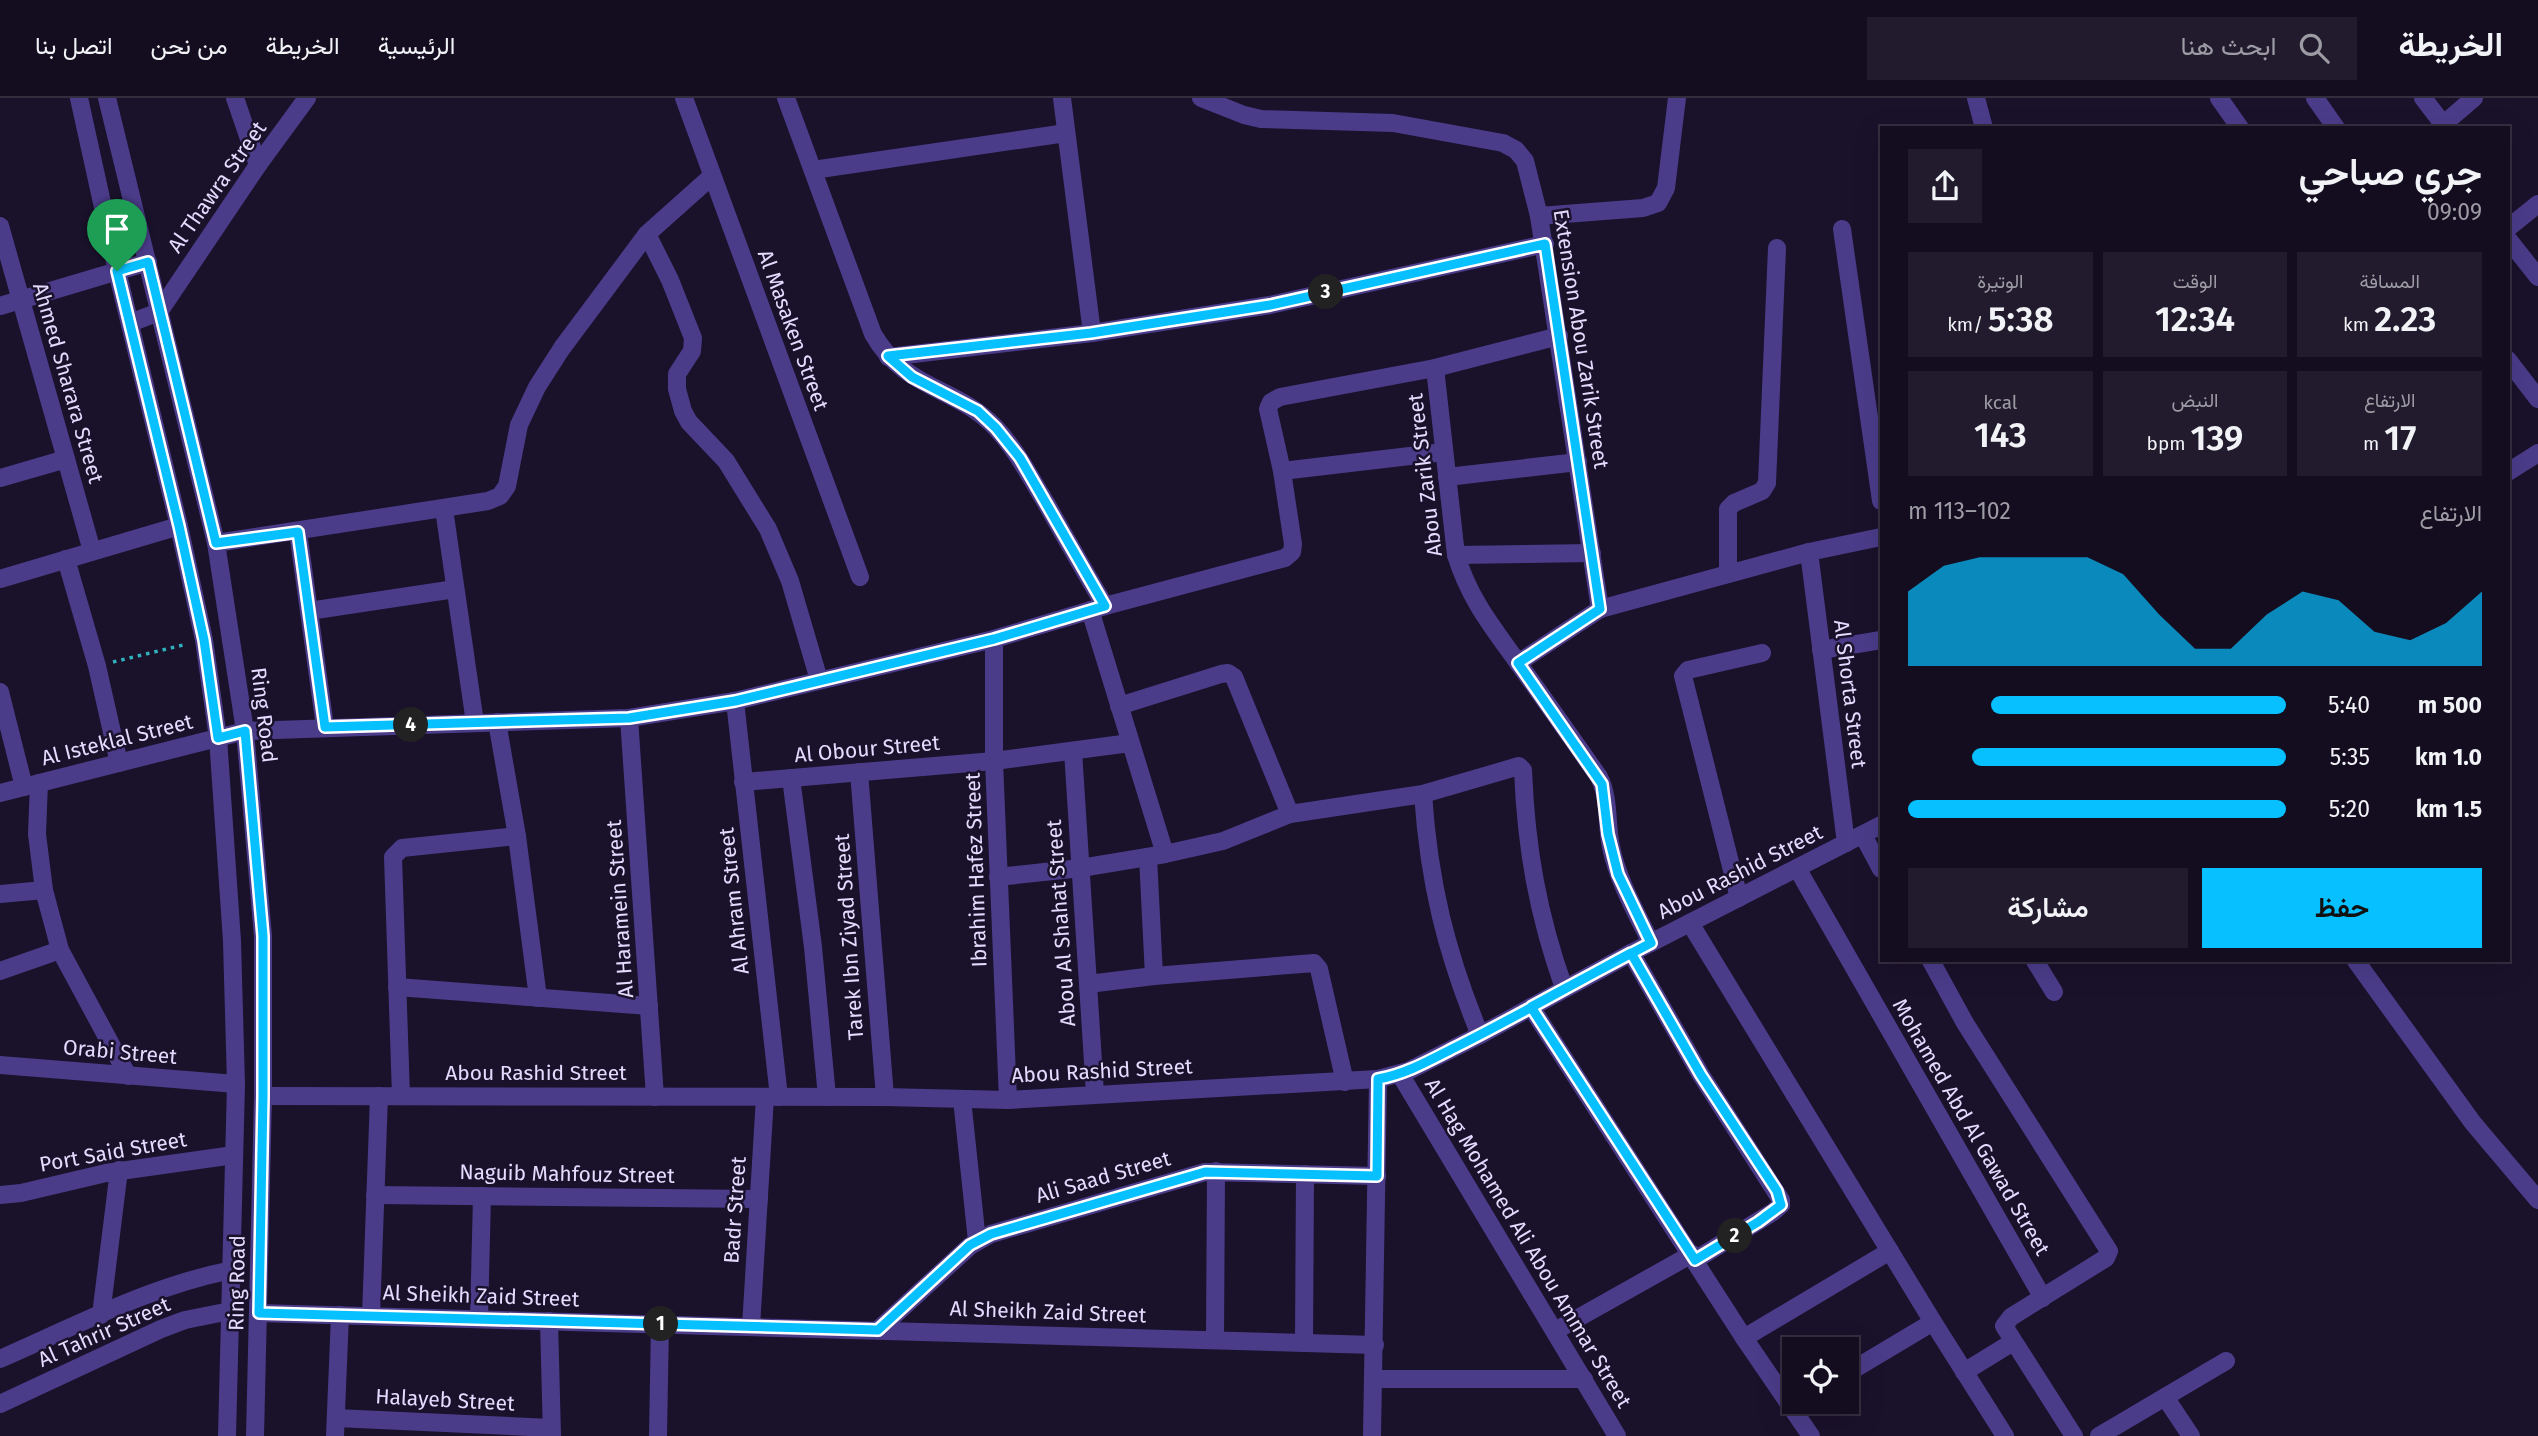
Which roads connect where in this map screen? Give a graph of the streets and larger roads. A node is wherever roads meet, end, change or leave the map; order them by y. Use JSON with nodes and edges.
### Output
{"nodes":[{"id":1,"x":79,"y":98,"type":"edge"},
{"id":2,"x":107,"y":98,"type":"edge"},
{"id":3,"x":235,"y":98,"type":"edge"},
{"id":4,"x":307,"y":98,"type":"edge"},
{"id":5,"x":684,"y":98,"type":"edge"},
{"id":6,"x":786,"y":98,"type":"edge"},
{"id":7,"x":1062,"y":98,"type":"edge"},
{"id":8,"x":1201,"y":98,"type":"edge"},
{"id":9,"x":1677,"y":98,"type":"edge"},
{"id":10,"x":1976,"y":98,"type":"edge"},
{"id":11,"x":2218,"y":98,"type":"edge"},
{"id":12,"x":2315,"y":98,"type":"edge"},
{"id":13,"x":2423,"y":98,"type":"edge"},
{"id":14,"x":2474,"y":98,"type":"edge"},
{"id":15,"x":1983,"y":126,"type":"edge"},
{"id":16,"x":2239,"y":126,"type":"edge"},
{"id":17,"x":2335,"y":126,"type":"edge"},
{"id":18,"x":2441,"y":126,"type":"edge"},
{"id":19,"x":1066,"y":133,"type":"junction"},
{"id":20,"x":258,"y":165,"type":"junction"},
{"id":21,"x":813,"y":170,"type":"junction"},
{"id":22,"x":712,"y":176,"type":"junction"},
{"id":23,"x":2538,"y":204,"type":"edge"},
{"id":24,"x":1539,"y":216,"type":"junction"},
{"id":25,"x":0,"y":226,"type":"edge"},
{"id":26,"x":2510,"y":226,"type":"edge"},
{"id":27,"x":1842,"y":229,"type":"dead end"},
{"id":28,"x":647,"y":234,"type":"junction"},
{"id":29,"x":2510,"y":242,"type":"edge"},
{"id":30,"x":1545,"y":244,"type":"junction"},
{"id":31,"x":1777,"y":248,"type":"dead end"},
{"id":32,"x":148,"y":262,"type":"junction"},
{"id":33,"x":117,"y":271,"type":"junction"},
{"id":34,"x":2538,"y":277,"type":"edge"},
{"id":35,"x":21,"y":299,"type":"junction"},
{"id":36,"x":0,"y":306,"type":"edge"},
{"id":37,"x":159,"y":312,"type":"junction"},
{"id":38,"x":130,"y":323,"type":"junction"},
{"id":39,"x":1091,"y":333,"type":"junction"},
{"id":40,"x":1559,"y":336,"type":"junction"},
{"id":41,"x":888,"y":356,"type":"junction"},
{"id":42,"x":2510,"y":363,"type":"edge"},
{"id":43,"x":1435,"y":368,"type":"junction"},
{"id":44,"x":2538,"y":399,"type":"edge"},
{"id":45,"x":1444,"y":452,"type":"junction"},
{"id":46,"x":1878,"y":452,"type":"edge"},
{"id":47,"x":2538,"y":453,"type":"edge"},
{"id":48,"x":66,"y":459,"type":"junction"},
{"id":49,"x":1578,"y":462,"type":"junction"},
{"id":50,"x":1282,"y":471,"type":"junction"},
{"id":51,"x":2510,"y":471,"type":"edge"},
{"id":52,"x":1447,"y":477,"type":"junction"},
{"id":53,"x":0,"y":478,"type":"edge"},
{"id":54,"x":1880,"y":485,"type":"edge"},
{"id":55,"x":444,"y":509,"type":"junction"},
{"id":56,"x":179,"y":526,"type":"junction"},
{"id":57,"x":298,"y":532,"type":"junction"},
{"id":58,"x":1880,"y":537,"type":"edge"},
{"id":59,"x":216,"y":543,"type":"junction"},
{"id":60,"x":92,"y":551,"type":"junction"},
{"id":61,"x":1809,"y":552,"type":"junction"},
{"id":62,"x":1592,"y":553,"type":"junction"},
{"id":63,"x":1456,"y":555,"type":"junction"},
{"id":64,"x":66,"y":559,"type":"junction"},
{"id":65,"x":1728,"y":573,"type":"junction"},
{"id":66,"x":860,"y":576,"type":"dead end"},
{"id":67,"x":0,"y":579,"type":"edge"},
{"id":68,"x":455,"y":589,"type":"junction"},
{"id":69,"x":1098,"y":608,"type":"junction"},
{"id":70,"x":1600,"y":609,"type":"junction"},
{"id":71,"x":309,"y":611,"type":"junction"},
{"id":72,"x":994,"y":639,"type":"junction"},
{"id":73,"x":1880,"y":640,"type":"edge"},
{"id":74,"x":1821,"y":650,"type":"junction"},
{"id":75,"x":1762,"y":653,"type":"dead end"},
{"id":76,"x":1518,"y":663,"type":"junction"},
{"id":77,"x":819,"y":680,"type":"junction"},
{"id":78,"x":735,"y":701,"type":"junction"},
{"id":79,"x":1,"y":702,"type":"edge"},
{"id":80,"x":1119,"y":706,"type":"junction"},
{"id":81,"x":629,"y":718,"type":"junction"},
{"id":82,"x":497,"y":722,"type":"junction"},
{"id":83,"x":475,"y":723,"type":"junction"},
{"id":84,"x":325,"y":727,"type":"junction"},
{"id":85,"x":245,"y":731,"type":"junction"},
{"id":86,"x":218,"y":738,"type":"junction"},
{"id":87,"x":1130,"y":743,"type":"junction"},
{"id":88,"x":1073,"y":751,"type":"junction"},
{"id":89,"x":994,"y":761,"type":"junction"},
{"id":90,"x":119,"y":763,"type":"junction"},
{"id":91,"x":859,"y":772,"type":"junction"},
{"id":92,"x":791,"y":778,"type":"junction"},
{"id":93,"x":744,"y":782,"type":"junction"},
{"id":94,"x":32,"y":785,"type":"junction"},
{"id":95,"x":0,"y":793,"type":"edge"},
{"id":96,"x":1423,"y":794,"type":"junction"},
{"id":97,"x":1290,"y":814,"type":"junction"},
{"id":98,"x":1880,"y":826,"type":"edge"},
{"id":99,"x":1863,"y":835,"type":"junction"},
{"id":100,"x":517,"y":836,"type":"junction"},
{"id":101,"x":1846,"y":843,"type":"junction"},
{"id":102,"x":1156,"y":855,"type":"junction"},
{"id":103,"x":1880,"y":867,"type":"edge"},
{"id":104,"x":1081,"y":868,"type":"junction"},
{"id":105,"x":1797,"y":868,"type":"junction"},
{"id":106,"x":998,"y":877,"type":"junction"},
{"id":107,"x":44,"y":890,"type":"junction"},
{"id":108,"x":0,"y":894,"type":"edge"},
{"id":109,"x":1738,"y":898,"type":"junction"},
{"id":110,"x":1690,"y":923,"type":"junction"},
{"id":111,"x":1651,"y":943,"type":"junction"},
{"id":112,"x":60,"y":950,"type":"junction"},
{"id":113,"x":1631,"y":953,"type":"junction"},
{"id":114,"x":1932,"y":962,"type":"edge"},
{"id":115,"x":2036,"y":962,"type":"edge"},
{"id":116,"x":2357,"y":962,"type":"edge"},
{"id":117,"x":0,"y":971,"type":"edge"},
{"id":118,"x":1154,"y":975,"type":"junction"},
{"id":119,"x":1088,"y":984,"type":"junction"},
{"id":120,"x":397,"y":987,"type":"junction"},
{"id":121,"x":1564,"y":988,"type":"junction"},
{"id":122,"x":2054,"y":992,"type":"dead end"},
{"id":123,"x":538,"y":998,"type":"junction"},
{"id":124,"x":649,"y":1006,"type":"junction"},
{"id":125,"x":1531,"y":1007,"type":"junction"},
{"id":126,"x":1480,"y":1035,"type":"junction"},
{"id":127,"x":0,"y":1065,"type":"edge"},
{"id":128,"x":1400,"y":1074,"type":"junction"},
{"id":129,"x":128,"y":1076,"type":"junction"},
{"id":130,"x":1378,"y":1079,"type":"junction"},
{"id":131,"x":1345,"y":1082,"type":"junction"},
{"id":132,"x":236,"y":1084,"type":"junction"},
{"id":133,"x":1095,"y":1093,"type":"junction"},
{"id":134,"x":263,"y":1096,"type":"junction"},
{"id":135,"x":379,"y":1096,"type":"junction"},
{"id":136,"x":401,"y":1096,"type":"junction"},
{"id":137,"x":655,"y":1097,"type":"junction"},
{"id":138,"x":772,"y":1097,"type":"junction"},
{"id":139,"x":827,"y":1097,"type":"junction"},
{"id":140,"x":884,"y":1097,"type":"junction"},
{"id":141,"x":962,"y":1099,"type":"junction"},
{"id":142,"x":1008,"y":1100,"type":"junction"},
{"id":143,"x":234,"y":1155,"type":"junction"},
{"id":144,"x":119,"y":1170,"type":"junction"},
{"id":145,"x":1216,"y":1171,"type":"junction"},
{"id":146,"x":1304,"y":1174,"type":"junction"},
{"id":147,"x":1377,"y":1176,"type":"junction"},
{"id":148,"x":0,"y":1195,"type":"edge"},
{"id":149,"x":375,"y":1195,"type":"junction"},
{"id":150,"x":482,"y":1196,"type":"junction"},
{"id":151,"x":759,"y":1199,"type":"junction"},
{"id":152,"x":2538,"y":1200,"type":"edge"},
{"id":153,"x":977,"y":1241,"type":"junction"},
{"id":154,"x":1890,"y":1251,"type":"junction"},
{"id":155,"x":1694,"y":1257,"type":"junction"},
{"id":156,"x":232,"y":1270,"type":"junction"},
{"id":157,"x":2043,"y":1298,"type":"junction"},
{"id":158,"x":230,"y":1311,"type":"junction"},
{"id":159,"x":259,"y":1313,"type":"junction"},
{"id":160,"x":101,"y":1315,"type":"junction"},
{"id":161,"x":340,"y":1315,"type":"junction"},
{"id":162,"x":371,"y":1316,"type":"junction"},
{"id":163,"x":479,"y":1319,"type":"junction"},
{"id":164,"x":549,"y":1321,"type":"junction"},
{"id":165,"x":1933,"y":1322,"type":"junction"},
{"id":166,"x":660,"y":1324,"type":"junction"},
{"id":167,"x":751,"y":1327,"type":"junction"},
{"id":168,"x":878,"y":1330,"type":"junction"},
{"id":169,"x":1555,"y":1331,"type":"junction"},
{"id":170,"x":1744,"y":1338,"type":"junction"},
{"id":171,"x":1215,"y":1340,"type":"junction"},
{"id":172,"x":2013,"y":1342,"type":"junction"},
{"id":173,"x":1304,"y":1343,"type":"junction"},
{"id":174,"x":1375,"y":1345,"type":"junction"},
{"id":175,"x":0,"y":1359,"type":"edge"},
{"id":176,"x":2226,"y":1361,"type":"dead end"},
{"id":177,"x":1859,"y":1366,"type":"edge"},
{"id":178,"x":1965,"y":1372,"type":"junction"},
{"id":179,"x":1373,"y":1379,"type":"junction"},
{"id":180,"x":1584,"y":1379,"type":"junction"},
{"id":181,"x":1782,"y":1387,"type":"edge"},
{"id":182,"x":2165,"y":1397,"type":"junction"},
{"id":183,"x":0,"y":1404,"type":"edge"},
{"id":184,"x":1800,"y":1414,"type":"edge"},
{"id":185,"x":336,"y":1418,"type":"junction"},
{"id":186,"x":426,"y":1429,"type":"edge"},
{"id":187,"x":552,"y":1432,"type":"edge"},
{"id":188,"x":227,"y":1436,"type":"edge"},
{"id":189,"x":256,"y":1436,"type":"edge"},
{"id":190,"x":335,"y":1436,"type":"edge"},
{"id":191,"x":658,"y":1436,"type":"edge"},
{"id":192,"x":1372,"y":1436,"type":"edge"},
{"id":193,"x":1617,"y":1436,"type":"edge"},
{"id":194,"x":1811,"y":1436,"type":"edge"},
{"id":195,"x":2005,"y":1436,"type":"edge"},
{"id":196,"x":2074,"y":1436,"type":"edge"},
{"id":197,"x":2099,"y":1436,"type":"edge"},
{"id":198,"x":2191,"y":1436,"type":"edge"}],
"edges":[{"from":1,"to":33,"type":"street","name":"Ring Road"},
{"from":2,"to":32,"type":"street","name":"Ring Road"},
{"from":3,"to":20,"type":"street"},
{"from":4,"to":20,"type":"street","name":"Al Thawra Street"},
{"from":5,"to":22,"type":"street","name":"Al Masaken Street"},
{"from":6,"to":21,"type":"street"},
{"from":7,"to":19,"type":"street"},
{"from":8,"to":24,"type":"street","name":"Extension Abou Zarik Street"},
{"from":9,"to":24,"type":"street"},
{"from":10,"to":15,"type":"street"},
{"from":11,"to":16,"type":"street"},
{"from":12,"to":17,"type":"street"},
{"from":13,"to":18,"type":"street"},
{"from":14,"to":18,"type":"street"},
{"from":19,"to":21,"type":"street"},
{"from":19,"to":39,"type":"street"},
{"from":20,"to":37,"type":"street","name":"Al Thawra Street"},
{"from":21,"to":41,"type":"street"},
{"from":22,"to":28,"type":"street"},
{"from":22,"to":66,"type":"street","name":"Al Masaken Street"},
{"from":23,"to":26,"type":"street"},
{"from":24,"to":30,"type":"street","name":"Extension Abou Zarik Street"},
{"from":25,"to":35,"type":"street","name":"Ahmed Sharara Street"},
{"from":27,"to":46,"type":"street"},
{"from":28,"to":55,"type":"street"},
{"from":28,"to":77,"type":"street"},
{"from":29,"to":34,"type":"street"},
{"from":30,"to":39,"type":"street"},
{"from":30,"to":40,"type":"street","name":"Extension Abou Zarik Street"},
{"from":31,"to":65,"type":"street"},
{"from":32,"to":33,"type":"street"},
{"from":32,"to":37,"type":"street","name":"Ring Road"},
{"from":33,"to":35,"type":"street"},
{"from":33,"to":38,"type":"street","name":"Ring Road"},
{"from":35,"to":36,"type":"street"},
{"from":35,"to":48,"type":"street","name":"Ahmed Sharara Street"},
{"from":37,"to":38,"type":"street"},
{"from":37,"to":59,"type":"street","name":"Ring Road"},
{"from":38,"to":56,"type":"street","name":"Ring Road"},
{"from":39,"to":41,"type":"street"},
{"from":40,"to":43,"type":"street"},
{"from":40,"to":49,"type":"street","name":"Extension Abou Zarik Street"},
{"from":41,"to":69,"type":"street"},
{"from":42,"to":44,"type":"street"},
{"from":43,"to":45,"type":"street","name":"Abou Zarik Street"},
{"from":43,"to":50,"type":"street","name":"Al Isteklal Street"},
{"from":45,"to":50,"type":"street"},
{"from":45,"to":52,"type":"street","name":"Abou Zarik Street"},
{"from":46,"to":54,"type":"street"},
{"from":47,"to":51,"type":"street"},
{"from":48,"to":53,"type":"street"},
{"from":48,"to":60,"type":"street","name":"Ahmed Sharara Street"},
{"from":49,"to":52,"type":"street"},
{"from":49,"to":62,"type":"street","name":"Extension Abou Zarik Street"},
{"from":50,"to":69,"type":"street","name":"Al Isteklal Street"},
{"from":52,"to":63,"type":"street","name":"Abou Zarik Street"},
{"from":55,"to":57,"type":"street"},
{"from":55,"to":68,"type":"street"},
{"from":56,"to":60,"type":"street"},
{"from":56,"to":86,"type":"street","name":"Ring Road"},
{"from":57,"to":59,"type":"street"},
{"from":57,"to":71,"type":"street"},
{"from":58,"to":61,"type":"street"},
{"from":59,"to":85,"type":"street","name":"Ring Road"},
{"from":60,"to":64,"type":"street"},
{"from":61,"to":65,"type":"street"},
{"from":61,"to":74,"type":"street","name":"Al Shorta Street"},
{"from":62,"to":63,"type":"street"},
{"from":62,"to":70,"type":"street","name":"Extension Abou Zarik Street"},
{"from":63,"to":76,"type":"street","name":"Abou Zarik Street"},
{"from":64,"to":67,"type":"street"},
{"from":64,"to":90,"type":"street"},
{"from":65,"to":70,"type":"street"},
{"from":68,"to":71,"type":"street"},
{"from":68,"to":83,"type":"street"},
{"from":69,"to":72,"type":"street","name":"Al Isteklal Street"},
{"from":69,"to":80,"type":"street"},
{"from":70,"to":76,"type":"street"},
{"from":71,"to":84,"type":"street"},
{"from":72,"to":77,"type":"street","name":"Al Isteklal Street"},
{"from":72,"to":89,"type":"street","name":"Ibrahim Hafez Street"},
{"from":73,"to":74,"type":"street"},
{"from":74,"to":101,"type":"street","name":"Al Shorta Street"},
{"from":75,"to":109,"type":"street"},
{"from":76,"to":111,"type":"street","name":"Abou Zarik Street"},
{"from":77,"to":78,"type":"street","name":"Al Isteklal Street"},
{"from":78,"to":81,"type":"street","name":"Al Isteklal Street"},
{"from":78,"to":93,"type":"street","name":"Al Ahram Street"},
{"from":79,"to":94,"type":"street"},
{"from":80,"to":87,"type":"street"},
{"from":80,"to":97,"type":"street"},
{"from":81,"to":82,"type":"street","name":"Al Isteklal Street"},
{"from":81,"to":124,"type":"street","name":"Al Haramein Street"},
{"from":82,"to":83,"type":"street","name":"Al Isteklal Street"},
{"from":82,"to":100,"type":"street"},
{"from":83,"to":84,"type":"street","name":"Al Isteklal Street"},
{"from":84,"to":85,"type":"street","name":"Al Isteklal Street"},
{"from":85,"to":86,"type":"street","name":"Al Isteklal Street"},
{"from":85,"to":134,"type":"street","name":"Ring Road"},
{"from":86,"to":90,"type":"street","name":"Al Isteklal Street"},
{"from":86,"to":132,"type":"street","name":"Ring Road"},
{"from":87,"to":88,"type":"street","name":"Al Obour Street"},
{"from":87,"to":102,"type":"street"},
{"from":88,"to":89,"type":"street","name":"Al Obour Street"},
{"from":88,"to":104,"type":"street","name":"Abou Al Shahat Street"},
{"from":89,"to":91,"type":"street","name":"Al Obour Street"},
{"from":89,"to":106,"type":"street","name":"Ibrahim Hafez Street"},
{"from":90,"to":94,"type":"street","name":"Al Isteklal Street"},
{"from":91,"to":92,"type":"street","name":"Al Obour Street"},
{"from":91,"to":140,"type":"street","name":"Tarek Ibn Ziyad Street"},
{"from":92,"to":93,"type":"street","name":"Al Obour Street"},
{"from":92,"to":139,"type":"street"},
{"from":93,"to":138,"type":"street","name":"Al Ahram Street"},
{"from":94,"to":95,"type":"street","name":"Al Isteklal Street"},
{"from":94,"to":107,"type":"street"},
{"from":96,"to":97,"type":"street"},
{"from":96,"to":121,"type":"street"},
{"from":96,"to":126,"type":"street"},
{"from":97,"to":102,"type":"street"},
{"from":98,"to":99,"type":"street","name":"Abou Rashid Street"},
{"from":99,"to":101,"type":"street","name":"Abou Rashid Street"},
{"from":99,"to":103,"type":"street"},
{"from":100,"to":120,"type":"street"},
{"from":100,"to":123,"type":"street"},
{"from":101,"to":105,"type":"street","name":"Abou Rashid Street"},
{"from":102,"to":104,"type":"street"},
{"from":102,"to":118,"type":"street"},
{"from":104,"to":106,"type":"street"},
{"from":104,"to":119,"type":"street","name":"Abou Al Shahat Street"},
{"from":105,"to":109,"type":"street","name":"Abou Rashid Street"},
{"from":105,"to":157,"type":"street","name":"Mohamed Abd Al Gawad Street"},
{"from":106,"to":142,"type":"street","name":"Ibrahim Hafez Street"},
{"from":107,"to":108,"type":"street"},
{"from":107,"to":112,"type":"street"},
{"from":109,"to":110,"type":"street","name":"Abou Rashid Street"},
{"from":110,"to":111,"type":"street","name":"Abou Rashid Street"},
{"from":110,"to":154,"type":"street"},
{"from":111,"to":113,"type":"street","name":"Abou Rashid Street"},
{"from":112,"to":117,"type":"street"},
{"from":112,"to":129,"type":"street"},
{"from":113,"to":121,"type":"street","name":"Abou Rashid Street"},
{"from":113,"to":155,"type":"street"},
{"from":114,"to":157,"type":"street"},
{"from":115,"to":122,"type":"street"},
{"from":116,"to":152,"type":"street"},
{"from":118,"to":119,"type":"street"},
{"from":118,"to":131,"type":"street"},
{"from":119,"to":133,"type":"street","name":"Abou Al Shahat Street"},
{"from":120,"to":123,"type":"street"},
{"from":120,"to":136,"type":"street"},
{"from":121,"to":125,"type":"street","name":"Abou Rashid Street"},
{"from":123,"to":124,"type":"street"},
{"from":124,"to":137,"type":"street","name":"Al Haramein Street"},
{"from":125,"to":126,"type":"street","name":"Abou Rashid Street"},
{"from":125,"to":155,"type":"street"},
{"from":126,"to":128,"type":"street","name":"Abou Rashid Street"},
{"from":127,"to":129,"type":"street","name":"Orabi Street"},
{"from":128,"to":130,"type":"street","name":"Abou Rashid Street"},
{"from":128,"to":169,"type":"street","name":"Al Hag Mohamed Ali Abou Ammar Street"},
{"from":129,"to":132,"type":"street","name":"Orabi Street"},
{"from":130,"to":131,"type":"street","name":"Abou Rashid Street"},
{"from":130,"to":147,"type":"street"},
{"from":131,"to":133,"type":"street","name":"Abou Rashid Street"},
{"from":132,"to":143,"type":"street","name":"Ring Road"},
{"from":133,"to":142,"type":"street","name":"Abou Rashid Street"},
{"from":134,"to":135,"type":"street","name":"Abou Rashid Street"},
{"from":134,"to":159,"type":"street","name":"Ring Road"},
{"from":135,"to":136,"type":"street","name":"Abou Rashid Street"},
{"from":135,"to":149,"type":"street"},
{"from":136,"to":137,"type":"street","name":"Abou Rashid Street"},
{"from":137,"to":138,"type":"street","name":"Abou Rashid Street"},
{"from":138,"to":139,"type":"street","name":"Abou Rashid Street"},
{"from":138,"to":151,"type":"street","name":"Badr Street"},
{"from":139,"to":140,"type":"street","name":"Abou Rashid Street"},
{"from":140,"to":141,"type":"street","name":"Abou Rashid Street"},
{"from":141,"to":142,"type":"street","name":"Abou Rashid Street"},
{"from":141,"to":153,"type":"street"},
{"from":143,"to":144,"type":"street","name":"Port Said Street"},
{"from":143,"to":156,"type":"street","name":"Ring Road"},
{"from":144,"to":148,"type":"street","name":"Port Said Street"},
{"from":144,"to":160,"type":"street"},
{"from":145,"to":146,"type":"street","name":"Ali Saad Street"},
{"from":145,"to":153,"type":"street","name":"Ali Saad Street"},
{"from":145,"to":171,"type":"street"},
{"from":146,"to":147,"type":"street","name":"Ali Saad Street"},
{"from":146,"to":173,"type":"street"},
{"from":147,"to":174,"type":"street"},
{"from":149,"to":150,"type":"street","name":"Naguib Mahfouz Street"},
{"from":149,"to":162,"type":"street"},
{"from":150,"to":151,"type":"street","name":"Naguib Mahfouz Street"},
{"from":150,"to":163,"type":"street"},
{"from":151,"to":167,"type":"street","name":"Badr Street"},
{"from":153,"to":168,"type":"street","name":"Ali Saad Street"},
{"from":154,"to":165,"type":"street"},
{"from":154,"to":170,"type":"street"},
{"from":155,"to":169,"type":"street"},
{"from":155,"to":170,"type":"street"},
{"from":156,"to":158,"type":"street","name":"Ring Road"},
{"from":156,"to":160,"type":"street","name":"Al Tahrir Street"},
{"from":157,"to":172,"type":"street"},
{"from":158,"to":183,"type":"street","name":"Al Tahrir Street"},
{"from":158,"to":188,"type":"street","name":"Ring Road"},
{"from":159,"to":161,"type":"street","name":"Al Sheikh Zaid Street"},
{"from":159,"to":189,"type":"street","name":"Ring Road"},
{"from":160,"to":175,"type":"street","name":"Al Tahrir Street"},
{"from":161,"to":162,"type":"street","name":"Al Sheikh Zaid Street"},
{"from":161,"to":185,"type":"street"},
{"from":162,"to":163,"type":"street","name":"Al Sheikh Zaid Street"},
{"from":163,"to":164,"type":"street","name":"Al Sheikh Zaid Street"},
{"from":164,"to":166,"type":"street","name":"Al Sheikh Zaid Street"},
{"from":164,"to":187,"type":"street"},
{"from":165,"to":177,"type":"street"},
{"from":165,"to":178,"type":"street"},
{"from":166,"to":167,"type":"street","name":"Al Sheikh Zaid Street"},
{"from":166,"to":191,"type":"street"},
{"from":167,"to":168,"type":"street","name":"Al Sheikh Zaid Street"},
{"from":168,"to":171,"type":"street","name":"Al Sheikh Zaid Street"},
{"from":169,"to":180,"type":"street","name":"Al Hag Mohamed Ali Abou Ammar Street"},
{"from":170,"to":181,"type":"street"},
{"from":171,"to":173,"type":"street","name":"Al Sheikh Zaid Street"},
{"from":172,"to":178,"type":"street"},
{"from":172,"to":196,"type":"street"},
{"from":173,"to":174,"type":"street","name":"Al Sheikh Zaid Street"},
{"from":174,"to":179,"type":"street"},
{"from":176,"to":182,"type":"street"},
{"from":178,"to":195,"type":"street"},
{"from":179,"to":180,"type":"street"},
{"from":179,"to":192,"type":"street"},
{"from":180,"to":193,"type":"street","name":"Al Hag Mohamed Ali Abou Ammar Street"},
{"from":182,"to":197,"type":"street"},
{"from":182,"to":198,"type":"street"},
{"from":184,"to":194,"type":"street"},
{"from":185,"to":186,"type":"street","name":"Halayeb Street"},
{"from":185,"to":190,"type":"street"},
{"from":186,"to":187,"type":"street","name":"Halayeb Street"}]}
